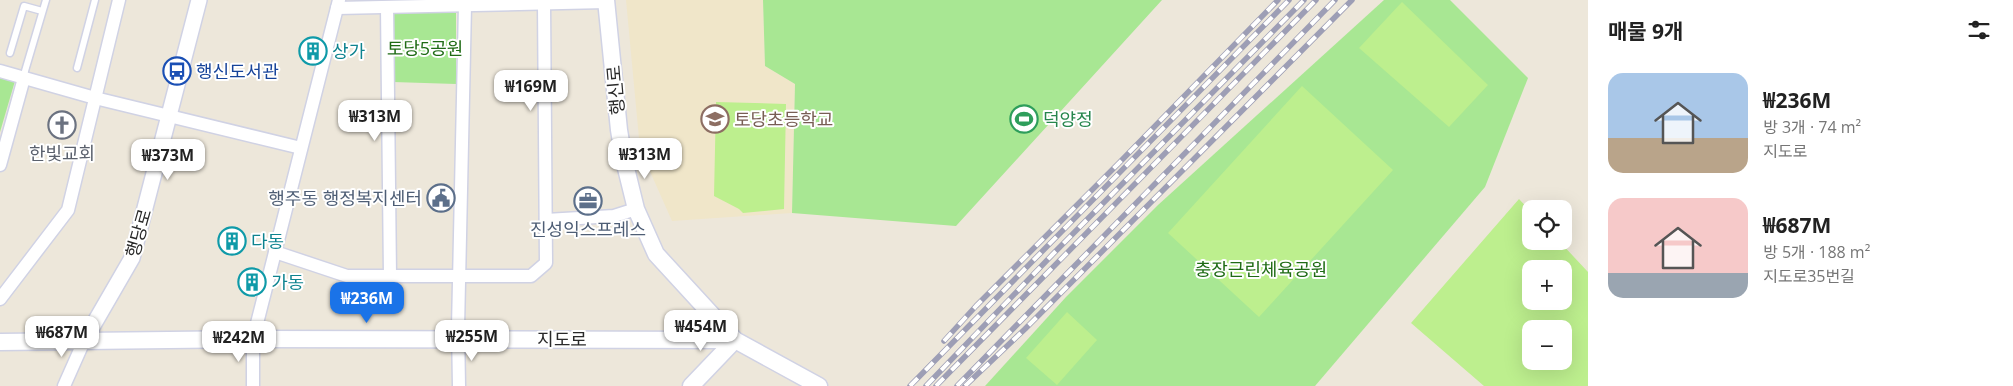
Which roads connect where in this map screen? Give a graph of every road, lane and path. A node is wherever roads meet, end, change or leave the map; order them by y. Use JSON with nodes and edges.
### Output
{"nodes":[{"id":1,"x":46,"y":0,"type":"edge"},
{"id":2,"x":95,"y":0,"type":"edge"},
{"id":3,"x":119,"y":0,"type":"edge"},
{"id":4,"x":199,"y":0,"type":"edge"},
{"id":5,"x":606,"y":1,"type":"edge"},
{"id":6,"x":338,"y":4,"type":"edge"},
{"id":7,"x":544,"y":4,"type":"junction"},
{"id":8,"x":465,"y":5,"type":"junction"},
{"id":9,"x":387,"y":7,"type":"junction"},
{"id":10,"x":42,"y":11,"type":"junction"},
{"id":11,"x":10,"y":53,"type":"dead end"},
{"id":12,"x":77,"y":68,"type":"dead end"},
{"id":13,"x":0,"y":71,"type":"edge"},
{"id":14,"x":24,"y":78,"type":"junction"},
{"id":15,"x":95,"y":98,"type":"junction"},
{"id":16,"x":170,"y":115,"type":"junction"},
{"id":17,"x":301,"y":148,"type":"junction"},
{"id":18,"x":0,"y":166,"type":"edge"},
{"id":19,"x":636,"y":209,"type":"junction"},
{"id":20,"x":546,"y":220,"type":"junction"},
{"id":21,"x":274,"y":252,"type":"junction"},
{"id":22,"x":390,"y":276,"type":"junction"},
{"id":23,"x":459,"y":276,"type":"junction"},
{"id":24,"x":0,"y":299,"type":"edge"},
{"id":25,"x":253,"y":339,"type":"junction"},
{"id":26,"x":458,"y":339,"type":"junction"},
{"id":27,"x":735,"y":340,"type":"junction"},
{"id":28,"x":84,"y":341,"type":"junction"},
{"id":29,"x":0,"y":342,"type":"edge"},
{"id":30,"x":64,"y":386,"type":"edge"},
{"id":31,"x":253,"y":386,"type":"edge"},
{"id":32,"x":459,"y":386,"type":"edge"},
{"id":33,"x":691,"y":386,"type":"edge"},
{"id":34,"x":819,"y":386,"type":"edge"}],
"edges":[{"from":1,"to":10,"type":"lane"},
{"from":2,"to":12,"type":"lane"},
{"from":3,"to":15,"type":"street"},
{"from":4,"to":16,"type":"street","name":"행당로"},
{"from":5,"to":7,"type":"street"},
{"from":5,"to":19,"type":"main road","name":"행신로"},
{"from":6,"to":9,"type":"street"},
{"from":6,"to":17,"type":"street"},
{"from":7,"to":8,"type":"street"},
{"from":7,"to":20,"type":"street"},
{"from":8,"to":9,"type":"street"},
{"from":8,"to":23,"type":"street"},
{"from":9,"to":22,"type":"street"},
{"from":10,"to":11,"type":"lane"},
{"from":10,"to":14,"type":"lane"},
{"from":13,"to":14,"type":"street"},
{"from":14,"to":15,"type":"street"},
{"from":14,"to":18,"type":"street"},
{"from":15,"to":16,"type":"street"},
{"from":15,"to":24,"type":"street"},
{"from":16,"to":17,"type":"street"},
{"from":16,"to":28,"type":"street","name":"행당로"},
{"from":17,"to":21,"type":"street"},
{"from":19,"to":20,"type":"street"},
{"from":19,"to":27,"type":"main road","name":"행신로"},
{"from":20,"to":23,"type":"street"},
{"from":21,"to":22,"type":"street"},
{"from":21,"to":25,"type":"street"},
{"from":22,"to":23,"type":"street"},
{"from":23,"to":26,"type":"street"},
{"from":25,"to":26,"type":"main road","name":"지도로"},
{"from":25,"to":28,"type":"main road","name":"지도로"},
{"from":25,"to":31,"type":"street"},
{"from":26,"to":27,"type":"main road","name":"지도로"},
{"from":26,"to":32,"type":"street"},
{"from":27,"to":33,"type":"main road"},
{"from":27,"to":34,"type":"main road","name":"행신로"},
{"from":28,"to":29,"type":"main road","name":"지도로"},
{"from":28,"to":30,"type":"street"}]}
